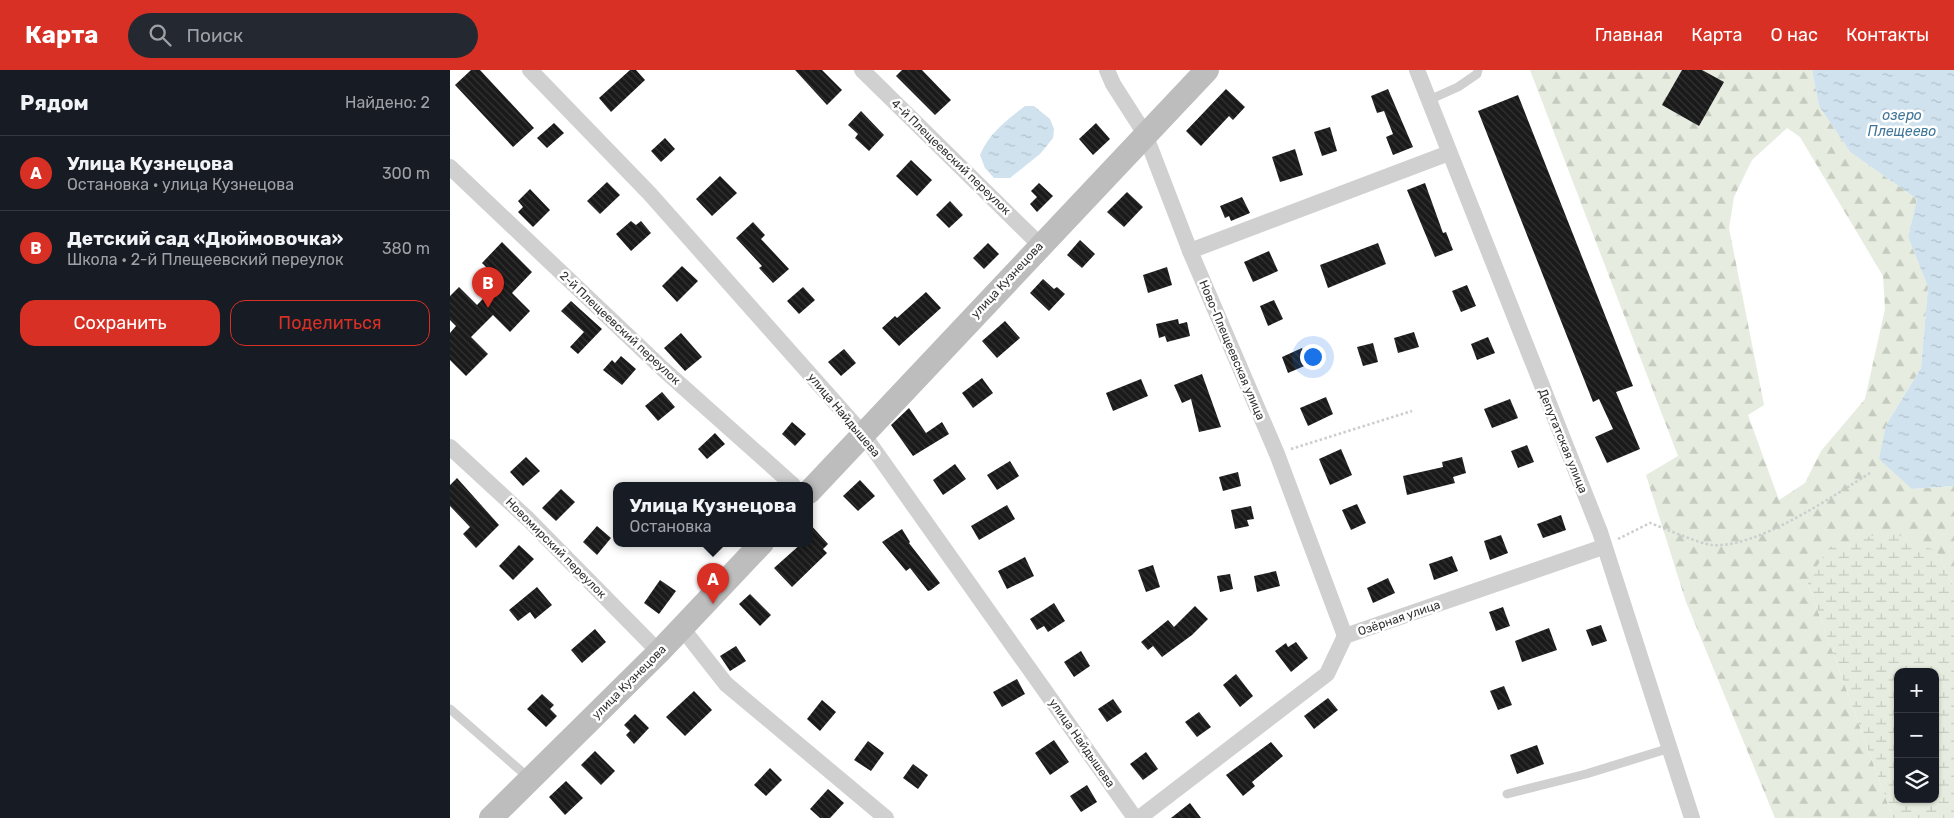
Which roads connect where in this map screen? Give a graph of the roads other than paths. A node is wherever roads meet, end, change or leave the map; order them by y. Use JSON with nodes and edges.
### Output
{"nodes":[{"id":1,"x":530,"y":70,"type":"edge"},
{"id":2,"x":862,"y":70,"type":"edge"},
{"id":3,"x":1107,"y":70,"type":"edge"},
{"id":4,"x":1206,"y":70,"type":"edge"},
{"id":5,"x":1417,"y":70,"type":"edge"},
{"id":6,"x":1478,"y":70,"type":"edge"},
{"id":7,"x":1429,"y":100,"type":"junction"},
{"id":8,"x":1145,"y":134,"type":"junction"},
{"id":9,"x":1448,"y":153,"type":"junction"},
{"id":10,"x":450,"y":167,"type":"edge"},
{"id":11,"x":1040,"y":245,"type":"junction"},
{"id":12,"x":1190,"y":251,"type":"junction"},
{"id":13,"x":863,"y":434,"type":"junction"},
{"id":14,"x":450,"y":447,"type":"edge"},
{"id":15,"x":790,"y":482,"type":"edge"},
{"id":16,"x":813,"y":488,"type":"edge"},
{"id":17,"x":758,"y":547,"type":"edge"},
{"id":18,"x":1603,"y":547,"type":"junction"},
{"id":19,"x":682,"y":628,"type":"junction"},
{"id":20,"x":1345,"y":636,"type":"junction"},
{"id":21,"x":660,"y":652,"type":"junction"},
{"id":22,"x":450,"y":709,"type":"edge"},
{"id":23,"x":1670,"y":748,"type":"junction"},
{"id":24,"x":531,"y":780,"type":"junction"},
{"id":25,"x":1507,"y":794,"type":"dead end"},
{"id":26,"x":491,"y":818,"type":"edge"},
{"id":27,"x":886,"y":818,"type":"edge"},
{"id":28,"x":1137,"y":818,"type":"edge"},
{"id":29,"x":1692,"y":818,"type":"edge"}],
"edges":[{"from":1,"to":13,"type":"street","name":"улица Найдышева"},
{"from":2,"to":11,"type":"street","name":"4-й Плещеевский переулок"},
{"from":3,"to":8,"type":"street","name":"Ново-Плещеевская улица"},
{"from":4,"to":8,"type":"street","name":"улица Кузнецова"},
{"from":5,"to":7,"type":"street","name":"Депутатская улица"},
{"from":6,"to":7,"type":"lane"},
{"from":7,"to":9,"type":"street","name":"Депутатская улица"},
{"from":8,"to":11,"type":"street","name":"улица Кузнецова"},
{"from":8,"to":12,"type":"street","name":"Ново-Плещеевская улица"},
{"from":9,"to":12,"type":"street"},
{"from":9,"to":18,"type":"street","name":"Депутатская улица"},
{"from":10,"to":15,"type":"street","name":"2-й Плещеевский переулок"},
{"from":11,"to":13,"type":"street","name":"улица Кузнецова"},
{"from":12,"to":20,"type":"street","name":"Ново-Плещеевская улица"},
{"from":13,"to":16,"type":"street","name":"улица Кузнецова"},
{"from":13,"to":28,"type":"street","name":"улица Найдышева"},
{"from":14,"to":21,"type":"street","name":"Новомирский переулок"},
{"from":17,"to":19,"type":"street","name":"улица Кузнецова"},
{"from":18,"to":20,"type":"street","name":"Озёрная улица"},
{"from":18,"to":23,"type":"street","name":"Депутатская улица"},
{"from":19,"to":21,"type":"street","name":"улица Кузнецова"},
{"from":19,"to":27,"type":"street"},
{"from":20,"to":28,"type":"street","name":"Озёрная улица"},
{"from":21,"to":24,"type":"street","name":"улица Кузнецова"},
{"from":22,"to":24,"type":"lane"},
{"from":23,"to":25,"type":"lane"},
{"from":23,"to":29,"type":"street","name":"Депутатская улица"},
{"from":24,"to":26,"type":"street","name":"улица Кузнецова"}]}
